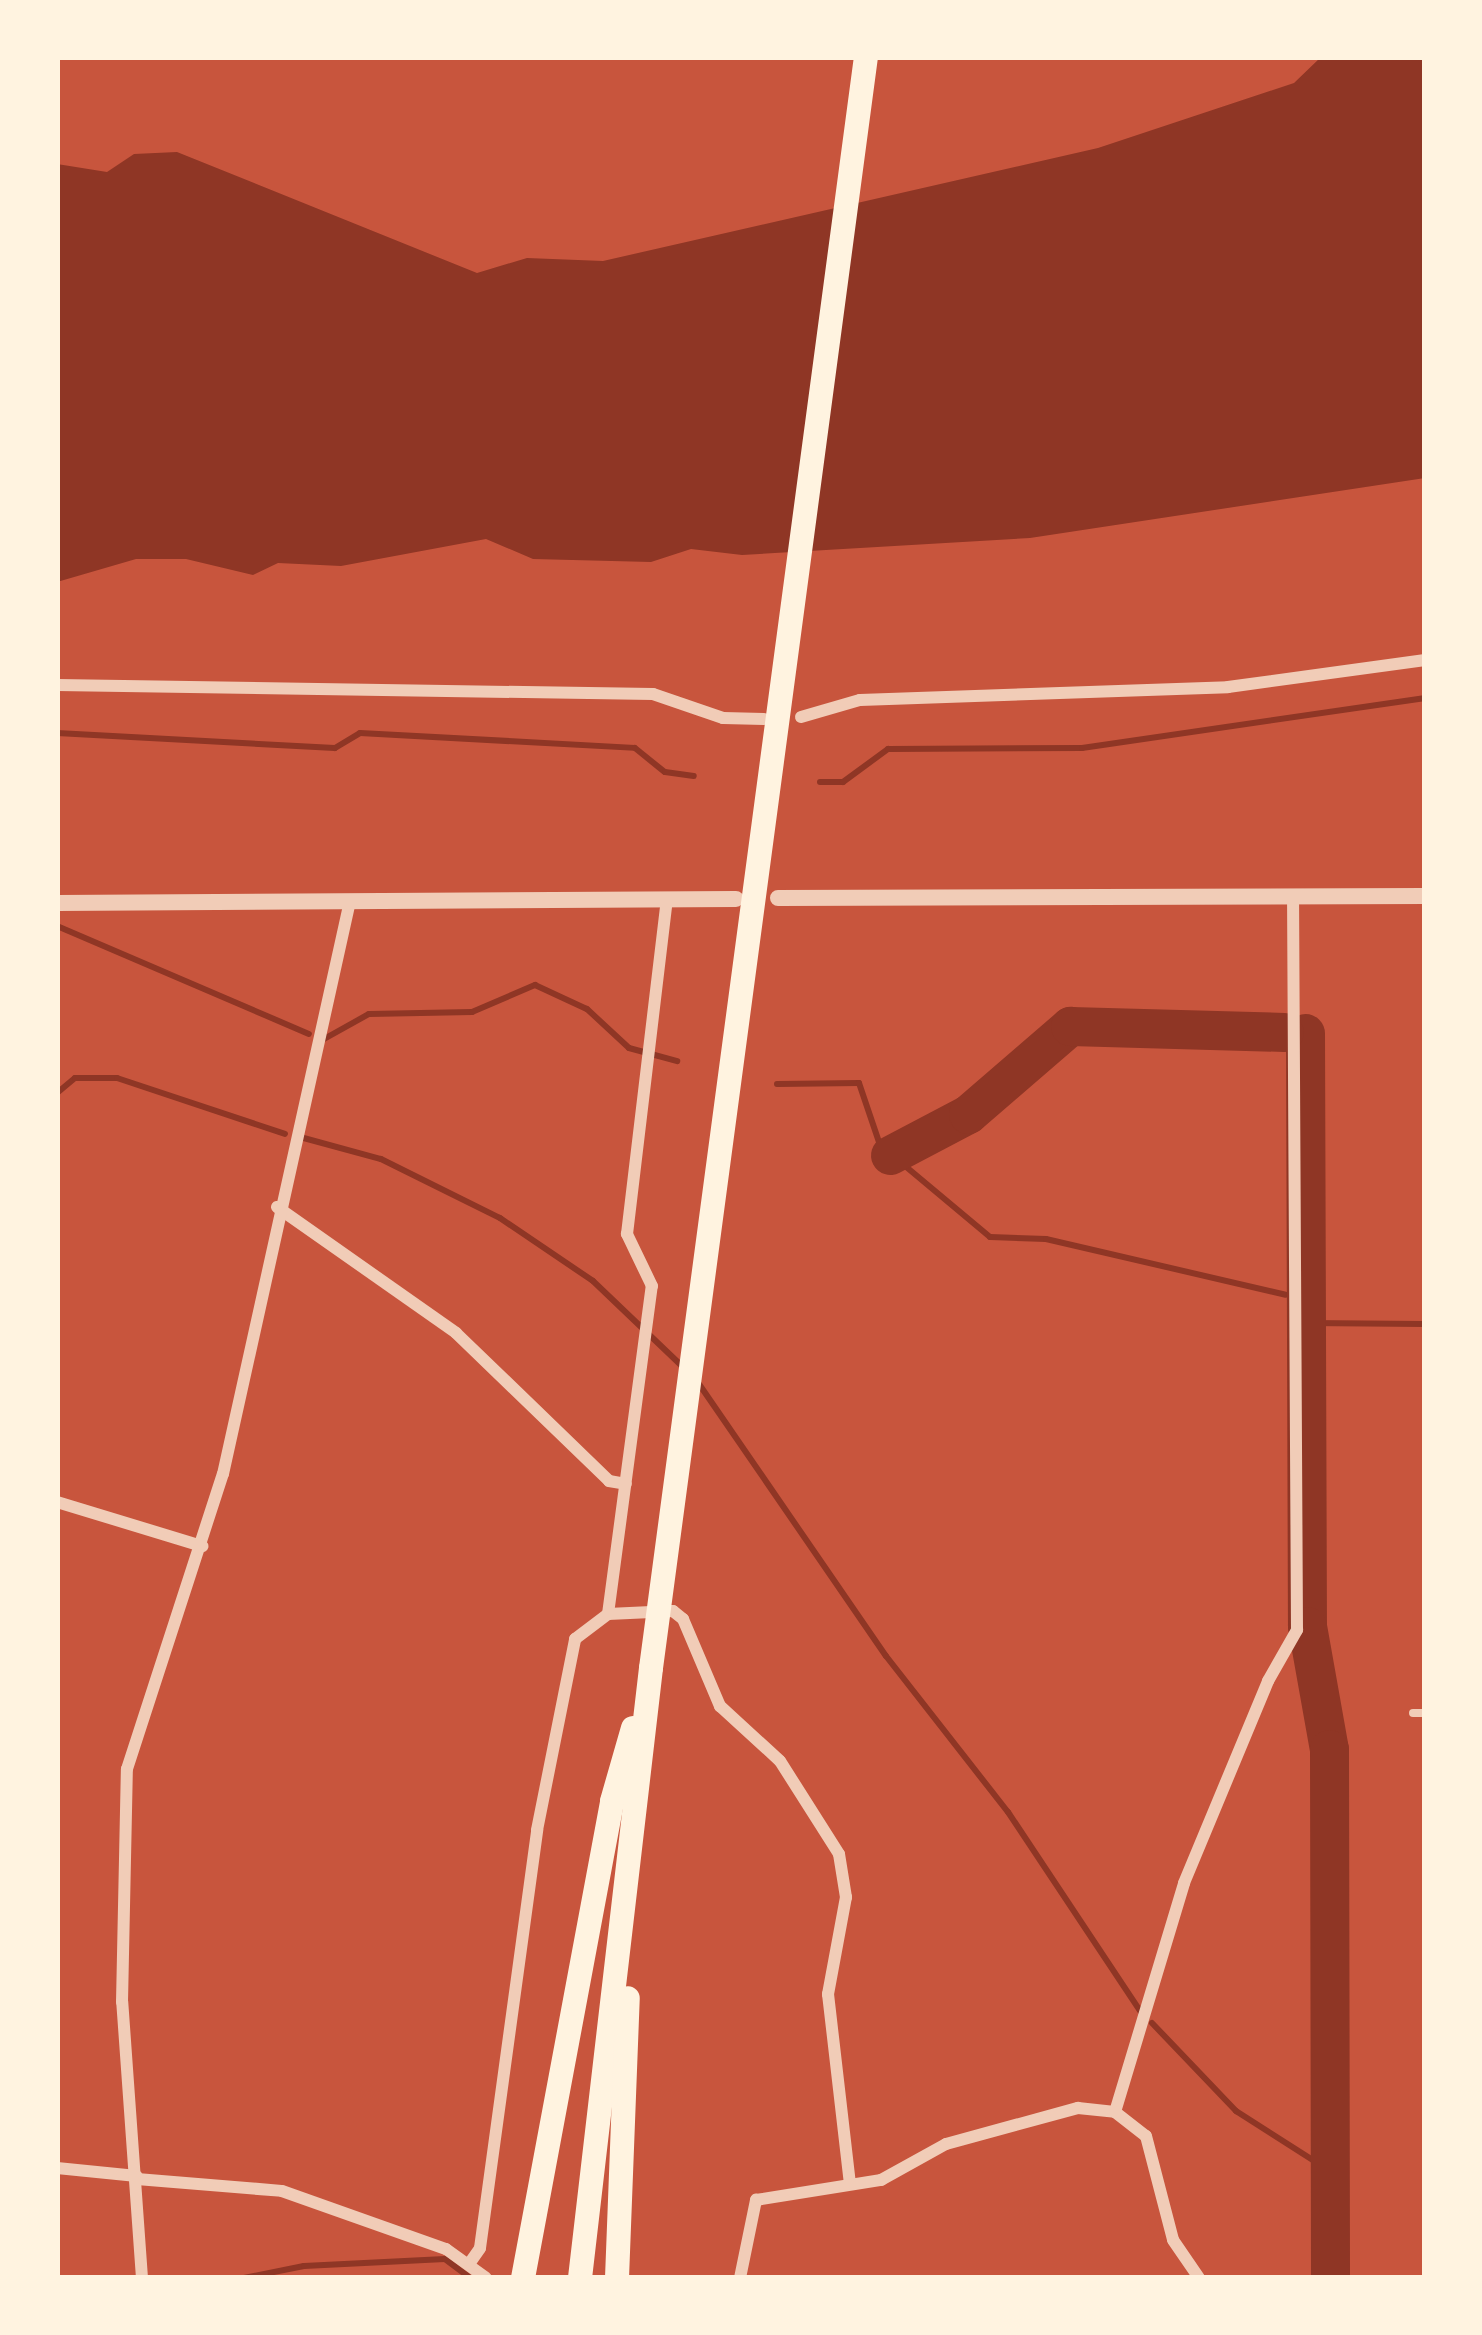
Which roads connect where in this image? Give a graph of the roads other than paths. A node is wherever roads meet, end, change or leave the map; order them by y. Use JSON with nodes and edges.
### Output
{"nodes":[{"id":1,"x":866,"y":57,"type":"edge"},
{"id":2,"x":1425,"y":660,"type":"edge"},
{"id":3,"x":57,"y":685,"type":"edge"},
{"id":4,"x":800,"y":717,"type":"dead end"},
{"id":5,"x":764,"y":719,"type":"dead end"},
{"id":6,"x":1293,"y":896,"type":"junction"},
{"id":7,"x":1425,"y":896,"type":"edge"},
{"id":8,"x":778,"y":898,"type":"dead end"},
{"id":9,"x":736,"y":899,"type":"dead end"},
{"id":10,"x":667,"y":900,"type":"junction"},
{"id":11,"x":350,"y":901,"type":"junction"},
{"id":12,"x":57,"y":903,"type":"edge"},
{"id":13,"x":277,"y":1207,"type":"junction"},
{"id":14,"x":626,"y":1484,"type":"junction"},
{"id":15,"x":57,"y":1502,"type":"edge"},
{"id":16,"x":202,"y":1546,"type":"junction"},
{"id":17,"x":608,"y":1614,"type":"junction"},
{"id":18,"x":651,"y":1668,"type":"junction"},
{"id":19,"x":1413,"y":1713,"type":"dead end"},
{"id":20,"x":1425,"y":1713,"type":"edge"},
{"id":21,"x":629,"y":1875,"type":"junction"},
{"id":22,"x":1115,"y":2112,"type":"junction"},
{"id":23,"x":57,"y":2168,"type":"edge"},
{"id":24,"x":137,"y":2177,"type":"junction"},
{"id":25,"x":850,"y":2184,"type":"junction"},
{"id":26,"x":469,"y":2264,"type":"junction"},
{"id":27,"x":523,"y":2275,"type":"edge"},
{"id":28,"x":142,"y":2278,"type":"edge"},
{"id":29,"x":485,"y":2278,"type":"edge"},
{"id":30,"x":580,"y":2278,"type":"edge"},
{"id":31,"x":617,"y":2278,"type":"edge"},
{"id":32,"x":740,"y":2278,"type":"edge"},
{"id":33,"x":1199,"y":2278,"type":"edge"}],
"edges":[{"from":1,"to":18,"type":"highway"},
{"from":2,"to":4,"type":"street"},
{"from":3,"to":5,"type":"street"},
{"from":6,"to":7,"type":"street"},
{"from":6,"to":8,"type":"street"},
{"from":6,"to":22,"type":"street"},
{"from":9,"to":10,"type":"street"},
{"from":10,"to":11,"type":"street"},
{"from":10,"to":14,"type":"street"},
{"from":11,"to":12,"type":"street"},
{"from":11,"to":13,"type":"street"},
{"from":13,"to":14,"type":"street"},
{"from":13,"to":16,"type":"street"},
{"from":14,"to":17,"type":"street"},
{"from":15,"to":16,"type":"street"},
{"from":16,"to":24,"type":"street"},
{"from":17,"to":25,"type":"street"},
{"from":17,"to":26,"type":"street"},
{"from":18,"to":21,"type":"highway"},
{"from":18,"to":27,"type":"highway"},
{"from":19,"to":20,"type":"lane"},
{"from":21,"to":30,"type":"highway"},
{"from":21,"to":31,"type":"highway"},
{"from":22,"to":25,"type":"street"},
{"from":22,"to":33,"type":"street"},
{"from":23,"to":24,"type":"street"},
{"from":24,"to":26,"type":"street"},
{"from":24,"to":28,"type":"street"},
{"from":25,"to":32,"type":"street"},
{"from":26,"to":29,"type":"street"}]}
